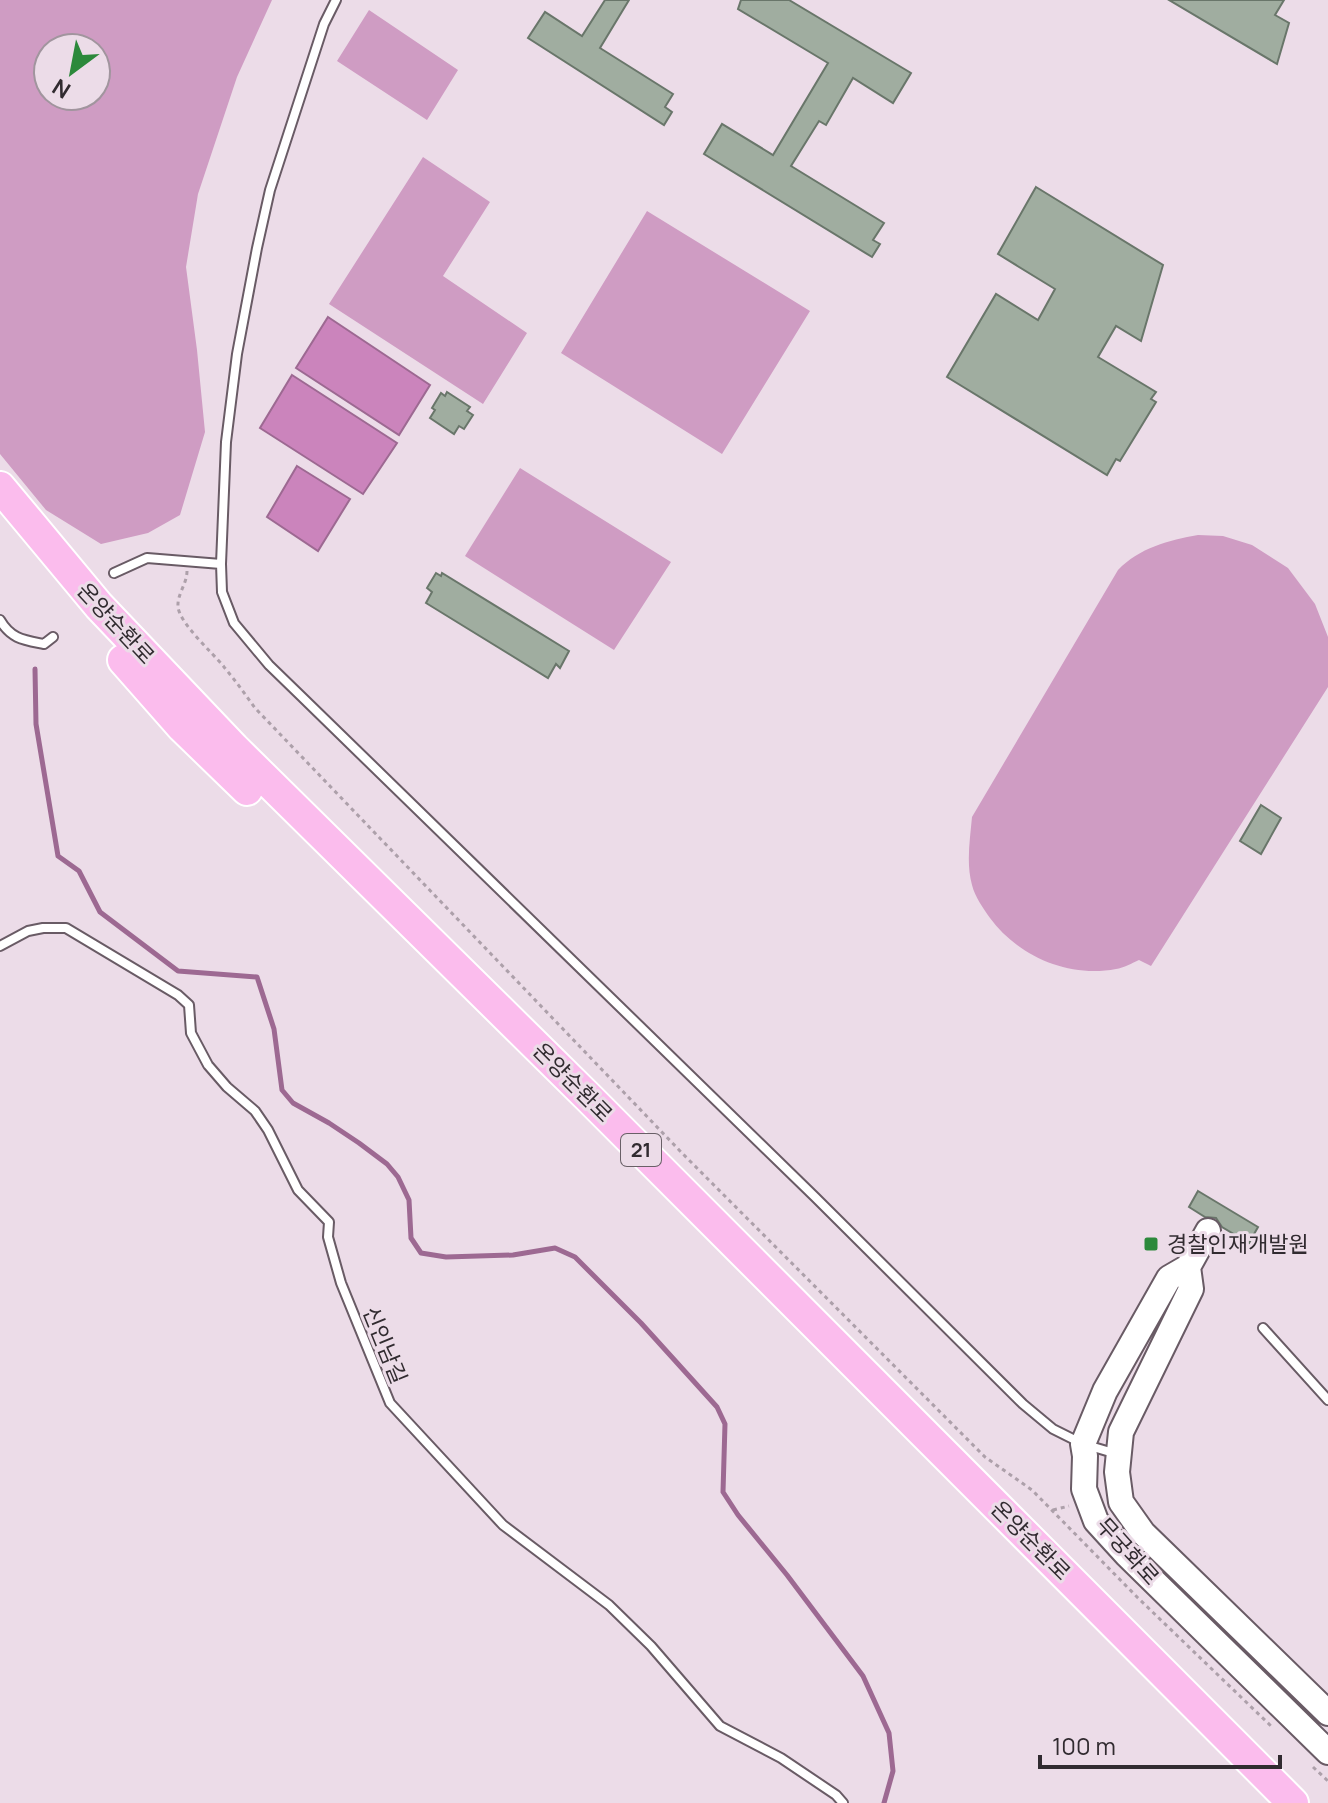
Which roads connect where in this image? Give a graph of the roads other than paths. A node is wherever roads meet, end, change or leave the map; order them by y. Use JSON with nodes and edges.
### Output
{"nodes":[{"id":1,"x":336,"y":0,"type":"edge"},
{"id":2,"x":0,"y":487,"type":"edge"},
{"id":3,"x":0,"y":520,"type":"edge"},
{"id":4,"x":221,"y":564,"type":"junction"},
{"id":5,"x":114,"y":573,"type":"dead end"},
{"id":6,"x":0,"y":620,"type":"edge"},
{"id":7,"x":53,"y":637,"type":"dead end"},
{"id":8,"x":0,"y":946,"type":"edge"},
{"id":9,"x":1208,"y":1231,"type":"dead end"},
{"id":10,"x":1188,"y":1267,"type":"junction"},
{"id":11,"x":1263,"y":1328,"type":"dead end"},
{"id":12,"x":1328,"y":1400,"type":"edge"},
{"id":13,"x":1083,"y":1444,"type":"junction"},
{"id":14,"x":1118,"y":1455,"type":"junction"},
{"id":15,"x":1328,"y":1713,"type":"edge"},
{"id":16,"x":1318,"y":1757,"type":"edge"},
{"id":17,"x":843,"y":1803,"type":"edge"},
{"id":18,"x":1268,"y":1803,"type":"edge"},
{"id":19,"x":1293,"y":1803,"type":"edge"}],
"edges":[{"from":1,"to":4,"type":"lane"},
{"from":2,"to":19,"type":"highway","name":"온양순환로","number":"21"},
{"from":3,"to":18,"type":"highway","name":"온양순환로","number":"21"},
{"from":4,"to":5,"type":"lane"},
{"from":4,"to":13,"type":"lane"},
{"from":6,"to":7,"type":"lane"},
{"from":8,"to":17,"type":"lane","name":"신인남길"},
{"from":9,"to":10,"type":"street","name":"무궁화로"},
{"from":10,"to":13,"type":"street","name":"무궁화로"},
{"from":10,"to":14,"type":"street","name":"무궁화로"},
{"from":11,"to":12,"type":"lane"},
{"from":13,"to":14,"type":"lane"},
{"from":13,"to":16,"type":"street","name":"무궁화로"},
{"from":14,"to":15,"type":"street","name":"무궁화로"}]}
